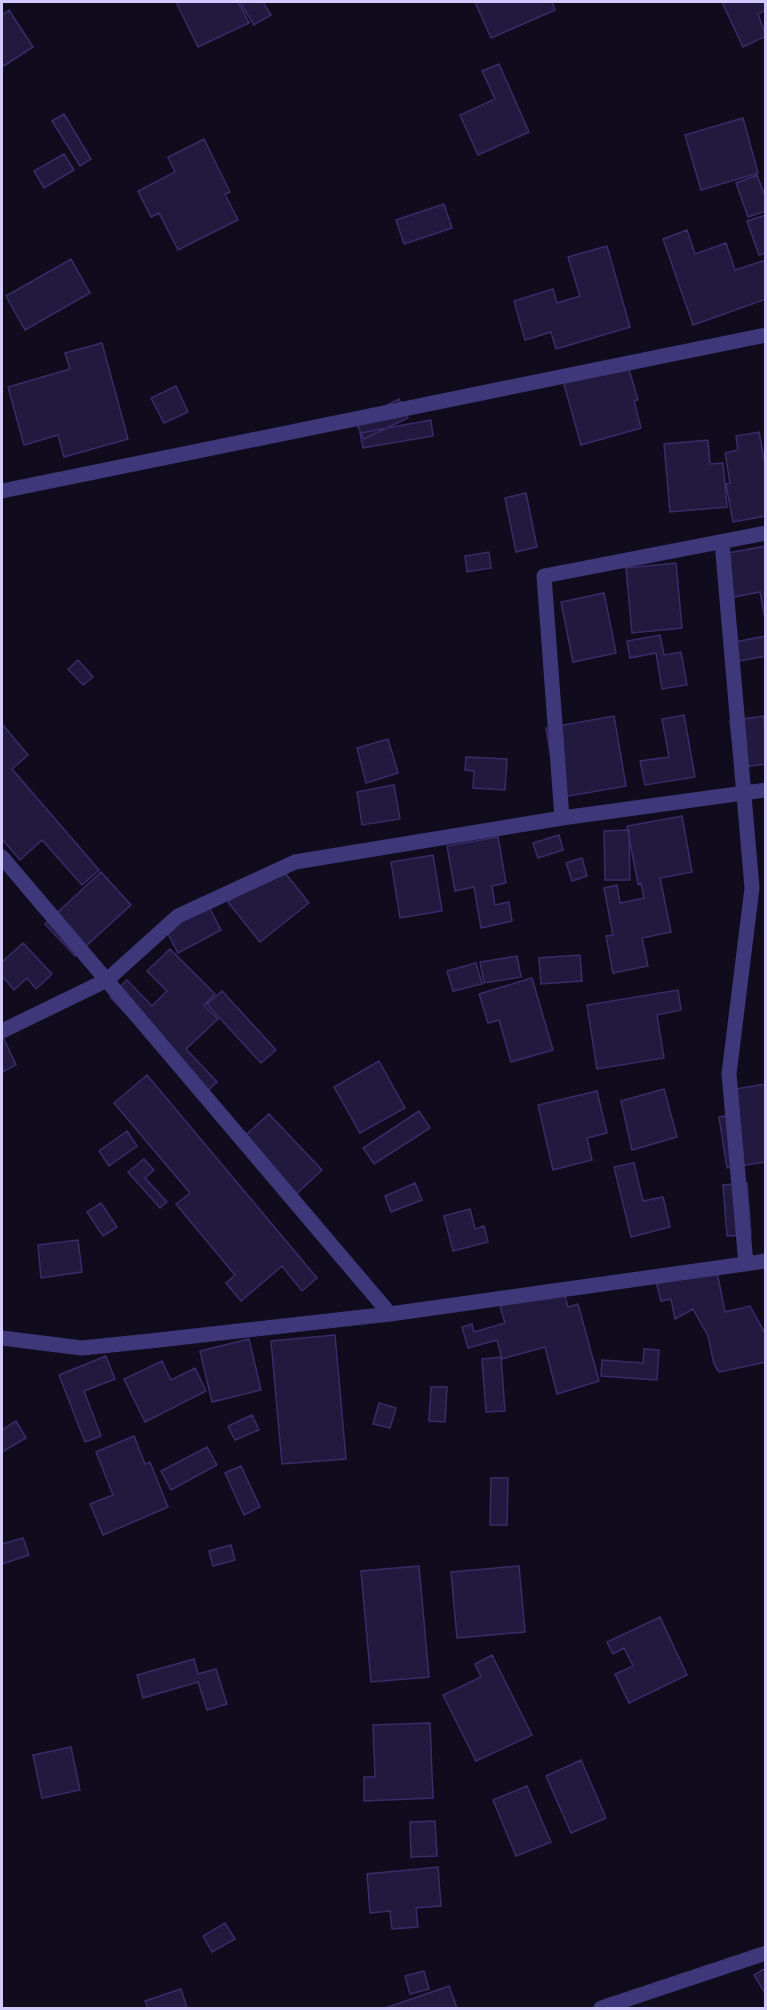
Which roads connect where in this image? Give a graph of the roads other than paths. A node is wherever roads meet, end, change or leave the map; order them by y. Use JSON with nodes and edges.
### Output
{"nodes":[{"id":1,"x":765,"y":335,"type":"edge"},
{"id":2,"x":2,"y":491,"type":"edge"},
{"id":3,"x":765,"y":533,"type":"edge"},
{"id":4,"x":722,"y":542,"type":"junction"},
{"id":5,"x":765,"y":790,"type":"edge"},
{"id":6,"x":744,"y":793,"type":"junction"},
{"id":7,"x":562,"y":818,"type":"junction"},
{"id":8,"x":2,"y":857,"type":"edge"},
{"id":9,"x":107,"y":980,"type":"junction"},
{"id":10,"x":2,"y":1031,"type":"edge"},
{"id":11,"x":765,"y":1261,"type":"edge"},
{"id":12,"x":746,"y":1264,"type":"junction"},
{"id":13,"x":390,"y":1314,"type":"junction"},
{"id":14,"x":2,"y":1338,"type":"edge"},
{"id":15,"x":765,"y":1953,"type":"edge"},
{"id":16,"x":601,"y":2008,"type":"edge"}],
"edges":[{"from":1,"to":2,"type":"street"},
{"from":3,"to":4,"type":"street"},
{"from":4,"to":6,"type":"street"},
{"from":4,"to":7,"type":"street"},
{"from":5,"to":6,"type":"street"},
{"from":6,"to":7,"type":"street"},
{"from":6,"to":12,"type":"street"},
{"from":7,"to":9,"type":"street"},
{"from":8,"to":9,"type":"street"},
{"from":9,"to":10,"type":"street"},
{"from":9,"to":13,"type":"street"},
{"from":11,"to":12,"type":"street"},
{"from":12,"to":13,"type":"street"},
{"from":13,"to":14,"type":"street"},
{"from":15,"to":16,"type":"street"}]}
